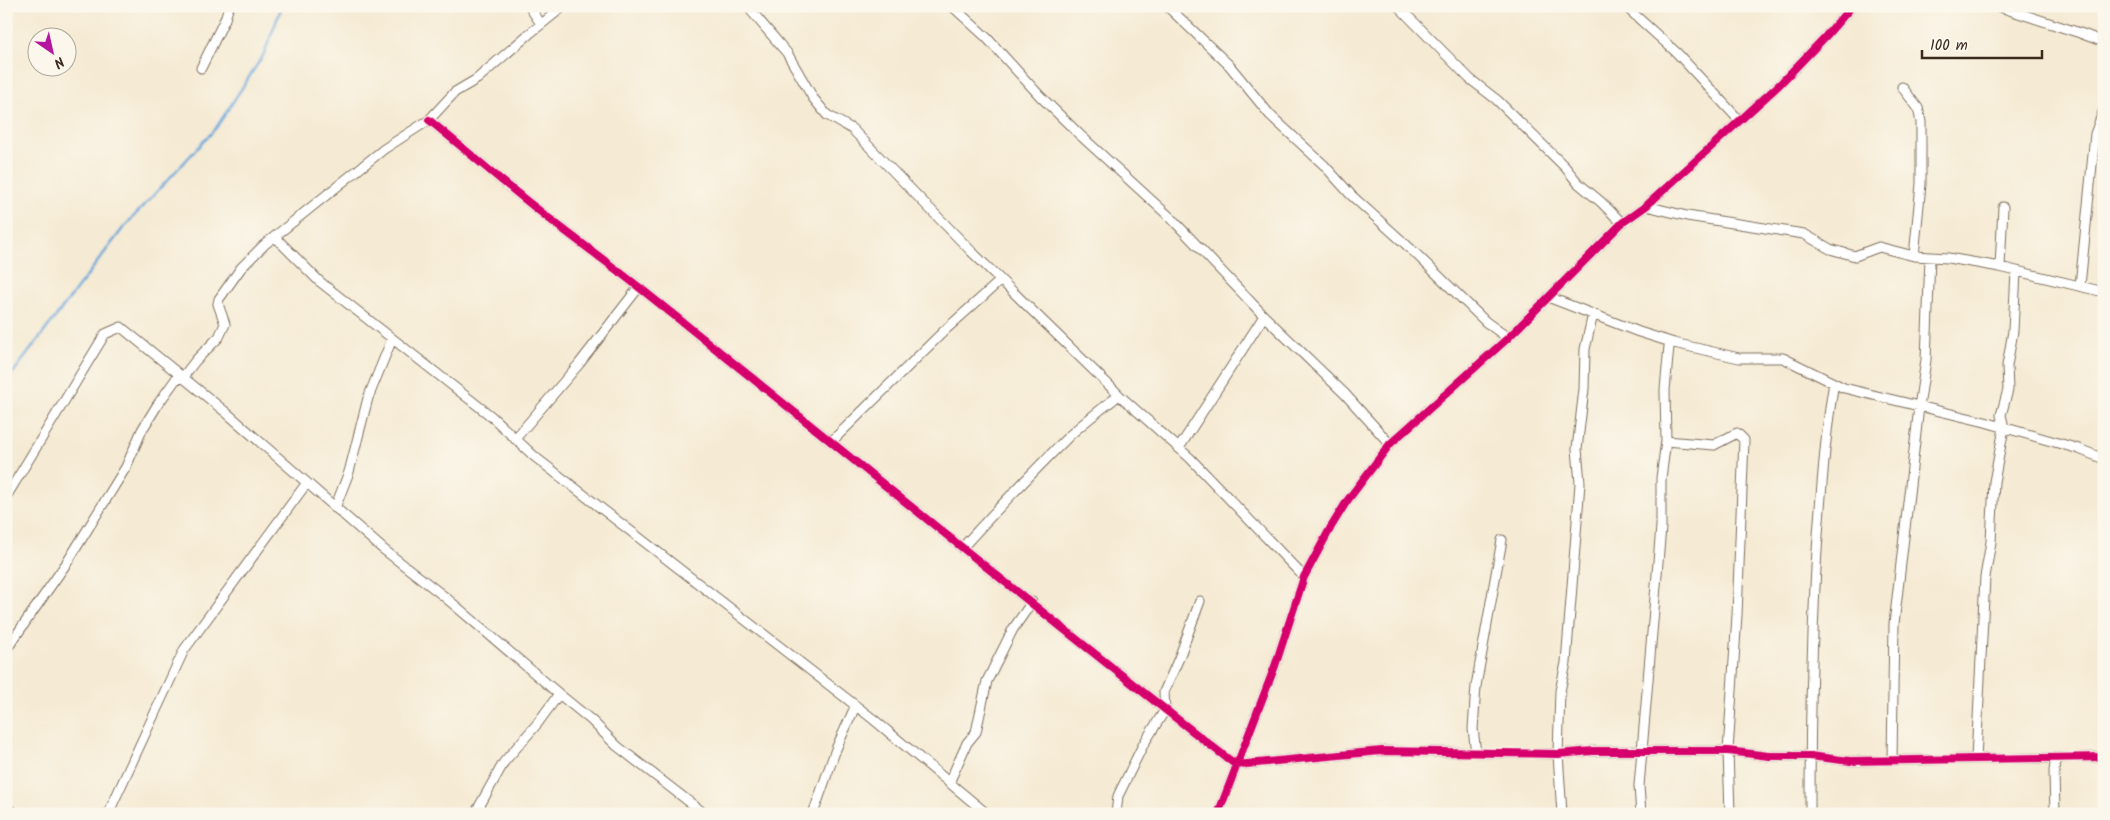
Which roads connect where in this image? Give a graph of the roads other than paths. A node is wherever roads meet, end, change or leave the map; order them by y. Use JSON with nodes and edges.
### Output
{"nodes":[{"id":1,"x":229,"y":6,"type":"edge"},
{"id":2,"x":529,"y":6,"type":"edge"},
{"id":3,"x":564,"y":6,"type":"edge"},
{"id":4,"x":747,"y":6,"type":"edge"},
{"id":5,"x":952,"y":6,"type":"edge"},
{"id":6,"x":1167,"y":6,"type":"edge"},
{"id":7,"x":1398,"y":6,"type":"edge"},
{"id":8,"x":1624,"y":6,"type":"edge"},
{"id":9,"x":1852,"y":6,"type":"edge"},
{"id":10,"x":1997,"y":6,"type":"edge"},
{"id":11,"x":541,"y":24,"type":"junction"},
{"id":12,"x":2104,"y":42,"type":"edge"},
{"id":13,"x":201,"y":68,"type":"dead end"},
{"id":14,"x":1902,"y":87,"type":"dead end"},
{"id":15,"x":2104,"y":109,"type":"edge"},
{"id":16,"x":429,"y":120,"type":"junction"},
{"id":17,"x":1739,"y":120,"type":"junction"},
{"id":18,"x":1646,"y":206,"type":"junction"},
{"id":19,"x":2003,"y":207,"type":"dead end"},
{"id":20,"x":1622,"y":223,"type":"junction"},
{"id":21,"x":275,"y":237,"type":"junction"},
{"id":22,"x":1914,"y":256,"type":"junction"},
{"id":23,"x":1930,"y":257,"type":"junction"},
{"id":24,"x":2000,"y":267,"type":"junction"},
{"id":25,"x":2016,"y":271,"type":"junction"},
{"id":26,"x":1001,"y":280,"type":"junction"},
{"id":27,"x":2080,"y":286,"type":"junction"},
{"id":28,"x":639,"y":288,"type":"junction"},
{"id":29,"x":2104,"y":292,"type":"edge"},
{"id":30,"x":1548,"y":297,"type":"junction"},
{"id":31,"x":1594,"y":314,"type":"junction"},
{"id":32,"x":1264,"y":316,"type":"junction"},
{"id":33,"x":1508,"y":338,"type":"junction"},
{"id":34,"x":392,"y":339,"type":"junction"},
{"id":35,"x":1674,"y":343,"type":"junction"},
{"id":36,"x":183,"y":377,"type":"junction"},
{"id":37,"x":1834,"y":383,"type":"junction"},
{"id":38,"x":1119,"y":395,"type":"junction"},
{"id":39,"x":1918,"y":407,"type":"junction"},
{"id":40,"x":2004,"y":428,"type":"junction"},
{"id":41,"x":515,"y":439,"type":"junction"},
{"id":42,"x":1666,"y":441,"type":"junction"},
{"id":43,"x":831,"y":442,"type":"junction"},
{"id":44,"x":1390,"y":444,"type":"junction"},
{"id":45,"x":1179,"y":448,"type":"junction"},
{"id":46,"x":2104,"y":459,"type":"edge"},
{"id":47,"x":306,"y":484,"type":"junction"},
{"id":48,"x":6,"y":497,"type":"edge"},
{"id":49,"x":335,"y":508,"type":"junction"},
{"id":50,"x":1502,"y":540,"type":"dead end"},
{"id":51,"x":962,"y":548,"type":"junction"},
{"id":52,"x":1304,"y":577,"type":"junction"},
{"id":53,"x":1200,"y":601,"type":"dead end"},
{"id":54,"x":1032,"y":602,"type":"junction"},
{"id":55,"x":6,"y":650,"type":"edge"},
{"id":56,"x":559,"y":694,"type":"junction"},
{"id":57,"x":856,"y":707,"type":"junction"},
{"id":58,"x":1165,"y":710,"type":"junction"},
{"id":59,"x":1642,"y":750,"type":"junction"},
{"id":60,"x":1728,"y":751,"type":"junction"},
{"id":61,"x":1476,"y":753,"type":"junction"},
{"id":62,"x":1558,"y":754,"type":"junction"},
{"id":63,"x":1810,"y":756,"type":"junction"},
{"id":64,"x":2056,"y":757,"type":"junction"},
{"id":65,"x":2104,"y":757,"type":"edge"},
{"id":66,"x":1976,"y":758,"type":"junction"},
{"id":67,"x":1892,"y":760,"type":"junction"},
{"id":68,"x":1236,"y":765,"type":"junction"},
{"id":69,"x":949,"y":783,"type":"junction"},
{"id":70,"x":6,"y":808,"type":"edge"},
{"id":71,"x":16,"y":814,"type":"edge"},
{"id":72,"x":108,"y":814,"type":"edge"},
{"id":73,"x":475,"y":814,"type":"edge"},
{"id":74,"x":706,"y":814,"type":"edge"},
{"id":75,"x":813,"y":814,"type":"edge"},
{"id":76,"x":987,"y":814,"type":"edge"},
{"id":77,"x":1116,"y":814,"type":"edge"},
{"id":78,"x":1218,"y":814,"type":"edge"},
{"id":79,"x":1562,"y":814,"type":"edge"},
{"id":80,"x":1641,"y":814,"type":"edge"},
{"id":81,"x":1730,"y":814,"type":"edge"},
{"id":82,"x":1810,"y":814,"type":"edge"},
{"id":83,"x":2055,"y":814,"type":"edge"}],
"edges":[{"from":1,"to":13,"type":"street"},
{"from":2,"to":11,"type":"street"},
{"from":3,"to":11,"type":"street"},
{"from":4,"to":26,"type":"street"},
{"from":5,"to":32,"type":"street"},
{"from":6,"to":33,"type":"street"},
{"from":7,"to":20,"type":"street"},
{"from":8,"to":17,"type":"street"},
{"from":9,"to":17,"type":"street"},
{"from":10,"to":12,"type":"street"},
{"from":11,"to":16,"type":"street"},
{"from":14,"to":22,"type":"street"},
{"from":15,"to":27,"type":"street"},
{"from":16,"to":21,"type":"street"},
{"from":16,"to":28,"type":"street"},
{"from":17,"to":18,"type":"street"},
{"from":18,"to":20,"type":"street"},
{"from":18,"to":22,"type":"street"},
{"from":19,"to":24,"type":"street"},
{"from":20,"to":30,"type":"street"},
{"from":21,"to":34,"type":"street"},
{"from":21,"to":36,"type":"street"},
{"from":22,"to":23,"type":"street"},
{"from":23,"to":24,"type":"street"},
{"from":23,"to":39,"type":"street"},
{"from":24,"to":25,"type":"street"},
{"from":25,"to":27,"type":"street"},
{"from":25,"to":40,"type":"street"},
{"from":26,"to":38,"type":"street"},
{"from":26,"to":43,"type":"street"},
{"from":27,"to":29,"type":"street"},
{"from":28,"to":41,"type":"street"},
{"from":28,"to":43,"type":"street"},
{"from":30,"to":31,"type":"street"},
{"from":30,"to":33,"type":"street"},
{"from":31,"to":35,"type":"street"},
{"from":31,"to":62,"type":"street"},
{"from":32,"to":44,"type":"street"},
{"from":32,"to":45,"type":"street"},
{"from":33,"to":44,"type":"street"},
{"from":34,"to":41,"type":"street"},
{"from":34,"to":49,"type":"street"},
{"from":35,"to":37,"type":"street"},
{"from":35,"to":42,"type":"street"},
{"from":36,"to":47,"type":"street"},
{"from":36,"to":48,"type":"street"},
{"from":36,"to":55,"type":"street"},
{"from":37,"to":39,"type":"street"},
{"from":37,"to":63,"type":"street"},
{"from":38,"to":45,"type":"street"},
{"from":38,"to":51,"type":"street"},
{"from":39,"to":40,"type":"street"},
{"from":39,"to":67,"type":"street"},
{"from":40,"to":46,"type":"street"},
{"from":40,"to":66,"type":"street"},
{"from":41,"to":57,"type":"street"},
{"from":42,"to":59,"type":"street"},
{"from":42,"to":60,"type":"street"},
{"from":43,"to":51,"type":"street"},
{"from":44,"to":52,"type":"street"},
{"from":45,"to":52,"type":"street"},
{"from":47,"to":49,"type":"street"},
{"from":47,"to":72,"type":"street"},
{"from":49,"to":56,"type":"street"},
{"from":50,"to":61,"type":"street"},
{"from":51,"to":54,"type":"street"},
{"from":52,"to":68,"type":"street"},
{"from":53,"to":58,"type":"street"},
{"from":54,"to":58,"type":"street"},
{"from":54,"to":69,"type":"street"},
{"from":56,"to":73,"type":"street"},
{"from":56,"to":74,"type":"street"},
{"from":57,"to":69,"type":"street"},
{"from":57,"to":75,"type":"street"},
{"from":58,"to":68,"type":"street"},
{"from":58,"to":77,"type":"street"},
{"from":59,"to":60,"type":"street"},
{"from":59,"to":62,"type":"street"},
{"from":59,"to":80,"type":"street"},
{"from":60,"to":63,"type":"street"},
{"from":60,"to":81,"type":"street"},
{"from":61,"to":62,"type":"street"},
{"from":61,"to":68,"type":"street"},
{"from":62,"to":79,"type":"street"},
{"from":63,"to":67,"type":"street"},
{"from":63,"to":82,"type":"street"},
{"from":64,"to":65,"type":"street"},
{"from":64,"to":66,"type":"street"},
{"from":64,"to":83,"type":"street"},
{"from":66,"to":67,"type":"street"},
{"from":68,"to":78,"type":"street"},
{"from":69,"to":76,"type":"street"},
{"from":70,"to":71,"type":"street"}]}
